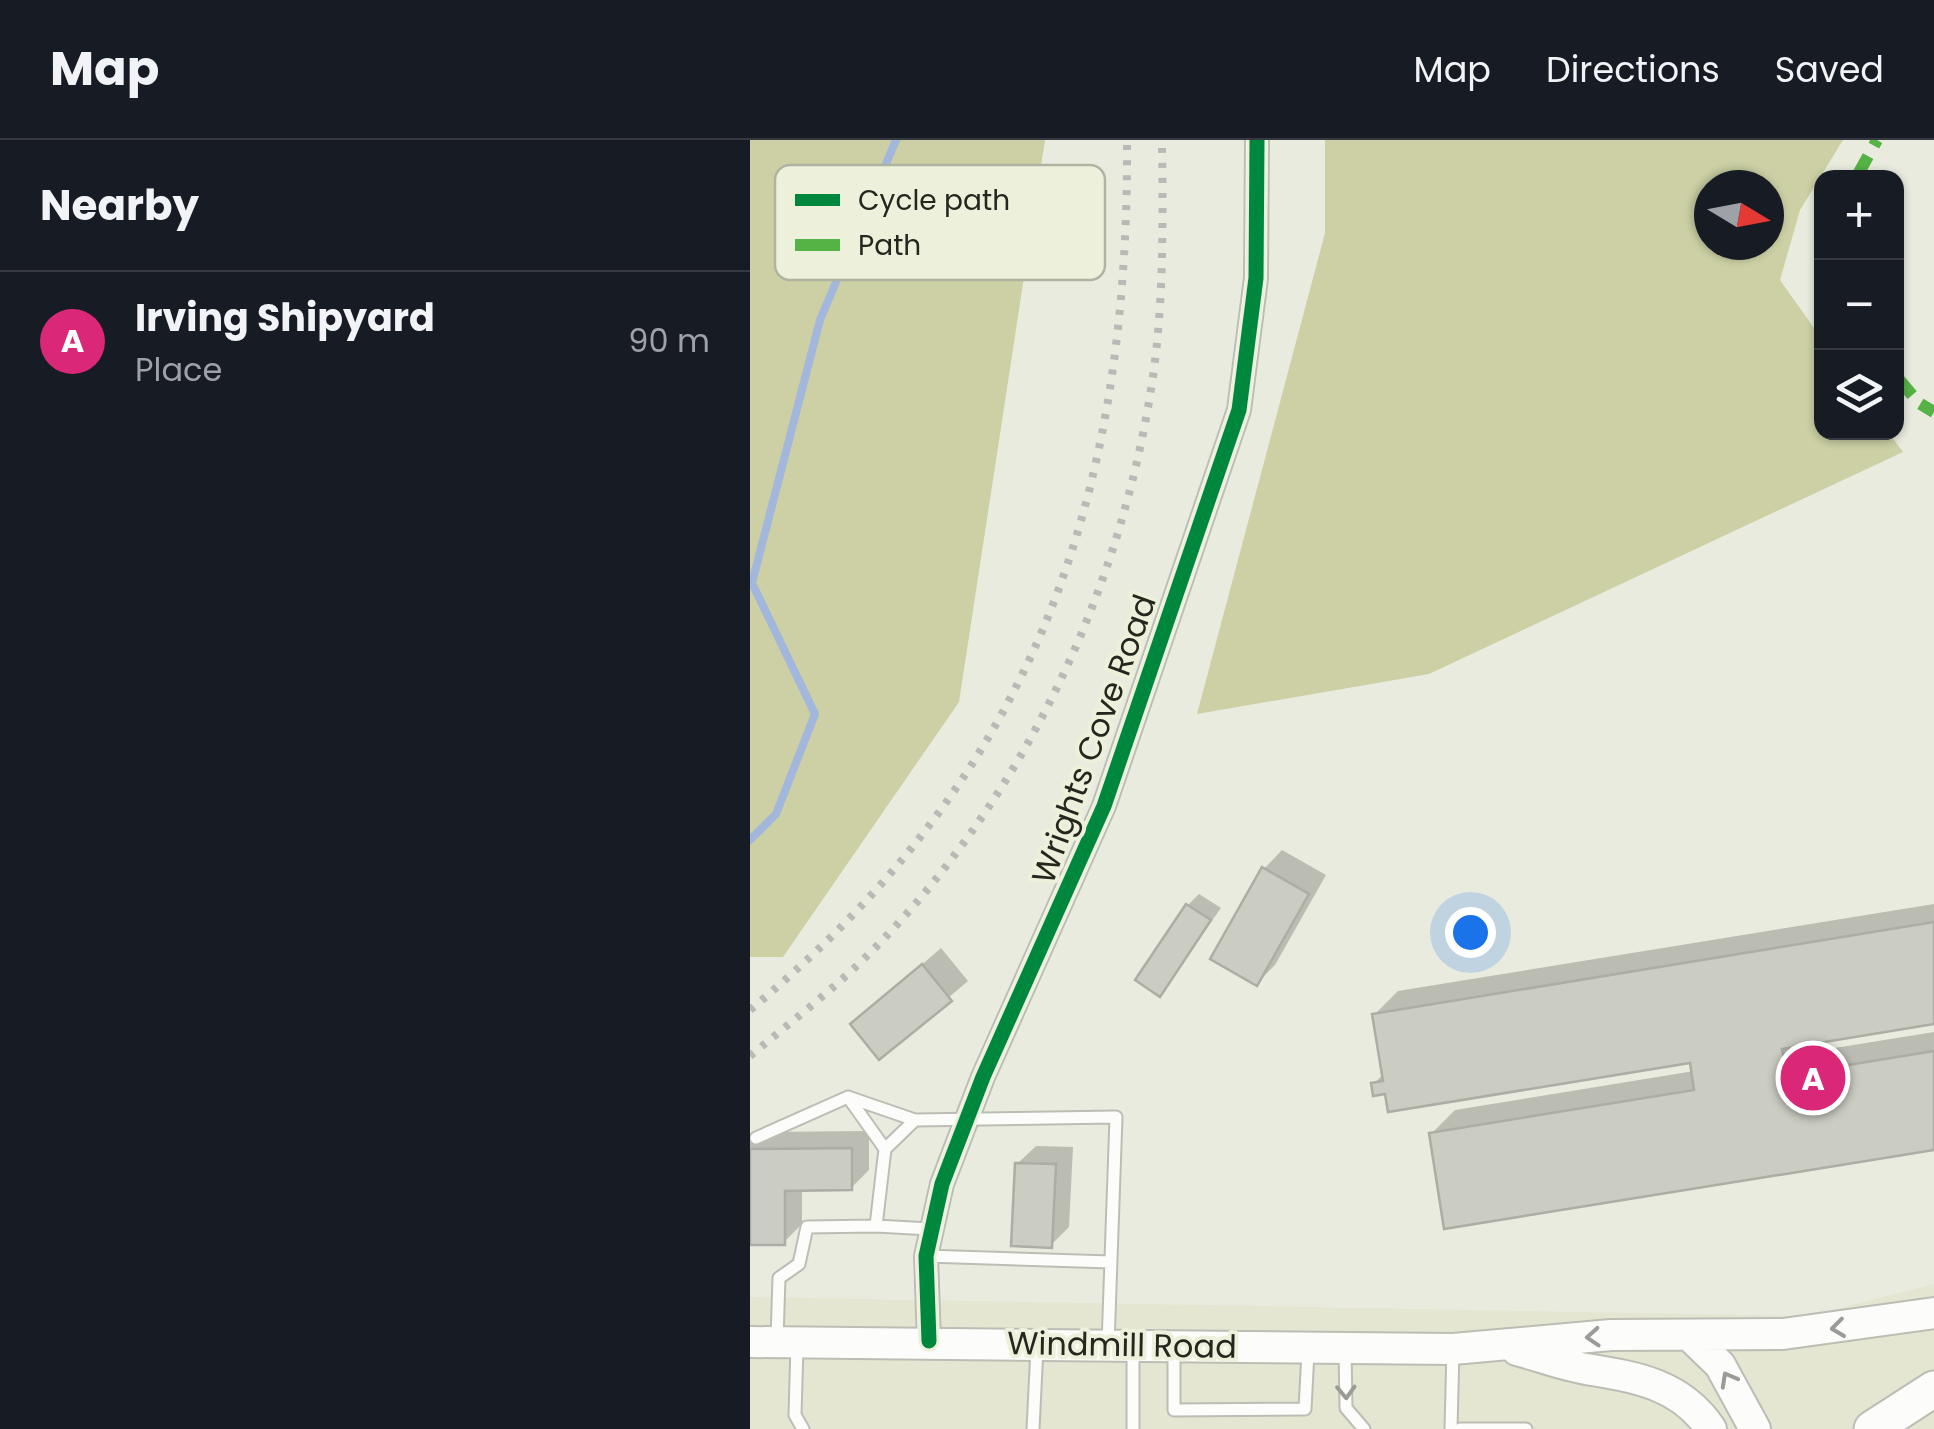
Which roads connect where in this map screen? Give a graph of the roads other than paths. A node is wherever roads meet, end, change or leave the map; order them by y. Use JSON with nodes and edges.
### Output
{"nodes":[{"id":1,"x":1257,"y":140,"type":"edge"},
{"id":2,"x":848,"y":1097,"type":"junction"},
{"id":3,"x":967,"y":1117,"type":"junction"},
{"id":4,"x":915,"y":1120,"type":"junction"},
{"id":5,"x":756,"y":1138,"type":"dead end"},
{"id":6,"x":886,"y":1149,"type":"junction"},
{"id":7,"x":876,"y":1226,"type":"junction"},
{"id":8,"x":930,"y":1229,"type":"junction"},
{"id":9,"x":926,"y":1256,"type":"junction"},
{"id":10,"x":1111,"y":1262,"type":"junction"},
{"id":11,"x":1934,"y":1313,"type":"edge"},
{"id":12,"x":1690,"y":1336,"type":"junction"},
{"id":13,"x":929,"y":1341,"type":"junction"},
{"id":14,"x":775,"y":1342,"type":"edge"},
{"id":15,"x":1037,"y":1344,"type":"junction"},
{"id":16,"x":1494,"y":1344,"type":"junction"},
{"id":17,"x":1120,"y":1345,"type":"junction"},
{"id":18,"x":1174,"y":1345,"type":"junction"},
{"id":19,"x":1308,"y":1348,"type":"junction"},
{"id":20,"x":1345,"y":1348,"type":"junction"},
{"id":21,"x":1452,"y":1350,"type":"junction"},
{"id":22,"x":1934,"y":1389,"type":"edge"},
{"id":23,"x":803,"y":1429,"type":"edge"},
{"id":24,"x":1033,"y":1429,"type":"edge"},
{"id":25,"x":1133,"y":1429,"type":"edge"},
{"id":26,"x":1364,"y":1429,"type":"edge"},
{"id":27,"x":1451,"y":1429,"type":"edge"},
{"id":28,"x":1460,"y":1429,"type":"edge"},
{"id":29,"x":1526,"y":1429,"type":"edge"},
{"id":30,"x":1711,"y":1429,"type":"edge"},
{"id":31,"x":1755,"y":1429,"type":"edge"},
{"id":32,"x":1872,"y":1429,"type":"edge"}],
"edges":[{"from":1,"to":3,"type":"street","name":"Wrights Cove Road"},
{"from":2,"to":4,"type":"lane"},
{"from":2,"to":5,"type":"lane"},
{"from":2,"to":6,"type":"lane"},
{"from":3,"to":4,"type":"lane"},
{"from":3,"to":8,"type":"street","name":"Wrights Cove Road"},
{"from":3,"to":10,"type":"lane"},
{"from":4,"to":6,"type":"lane"},
{"from":6,"to":7,"type":"lane"},
{"from":7,"to":8,"type":"lane"},
{"from":7,"to":14,"type":"lane"},
{"from":8,"to":9,"type":"street","name":"Wrights Cove Road"},
{"from":9,"to":10,"type":"lane"},
{"from":9,"to":13,"type":"street","name":"Wrights Cove Road"},
{"from":10,"to":17,"type":"lane"},
{"from":11,"to":12,"type":"main road","name":"Windmill Road","one_way":true},
{"from":12,"to":16,"type":"main road","name":"Windmill Road","one_way":true},
{"from":31,"to":12,"type":"main road","one_way":true},
{"from":13,"to":14,"type":"main road","name":"Windmill Road"},
{"from":13,"to":15,"type":"main road","name":"Windmill Road"},
{"from":14,"to":23,"type":"lane"},
{"from":15,"to":17,"type":"main road","name":"Windmill Road"},
{"from":15,"to":24,"type":"lane"},
{"from":16,"to":21,"type":"main road","name":"Windmill Road"},
{"from":16,"to":30,"type":"main road","name":"Windmill Road"},
{"from":17,"to":18,"type":"main road","name":"Windmill Road"},
{"from":17,"to":25,"type":"lane"},
{"from":18,"to":19,"type":"main road","name":"Windmill Road"},
{"from":18,"to":19,"type":"lane"},
{"from":19,"to":20,"type":"main road","name":"Windmill Road"},
{"from":20,"to":21,"type":"main road","name":"Windmill Road"},
{"from":20,"to":26,"type":"lane","one_way":true},
{"from":21,"to":27,"type":"lane"},
{"from":22,"to":32,"type":"main road"},
{"from":28,"to":29,"type":"lane"}]}
